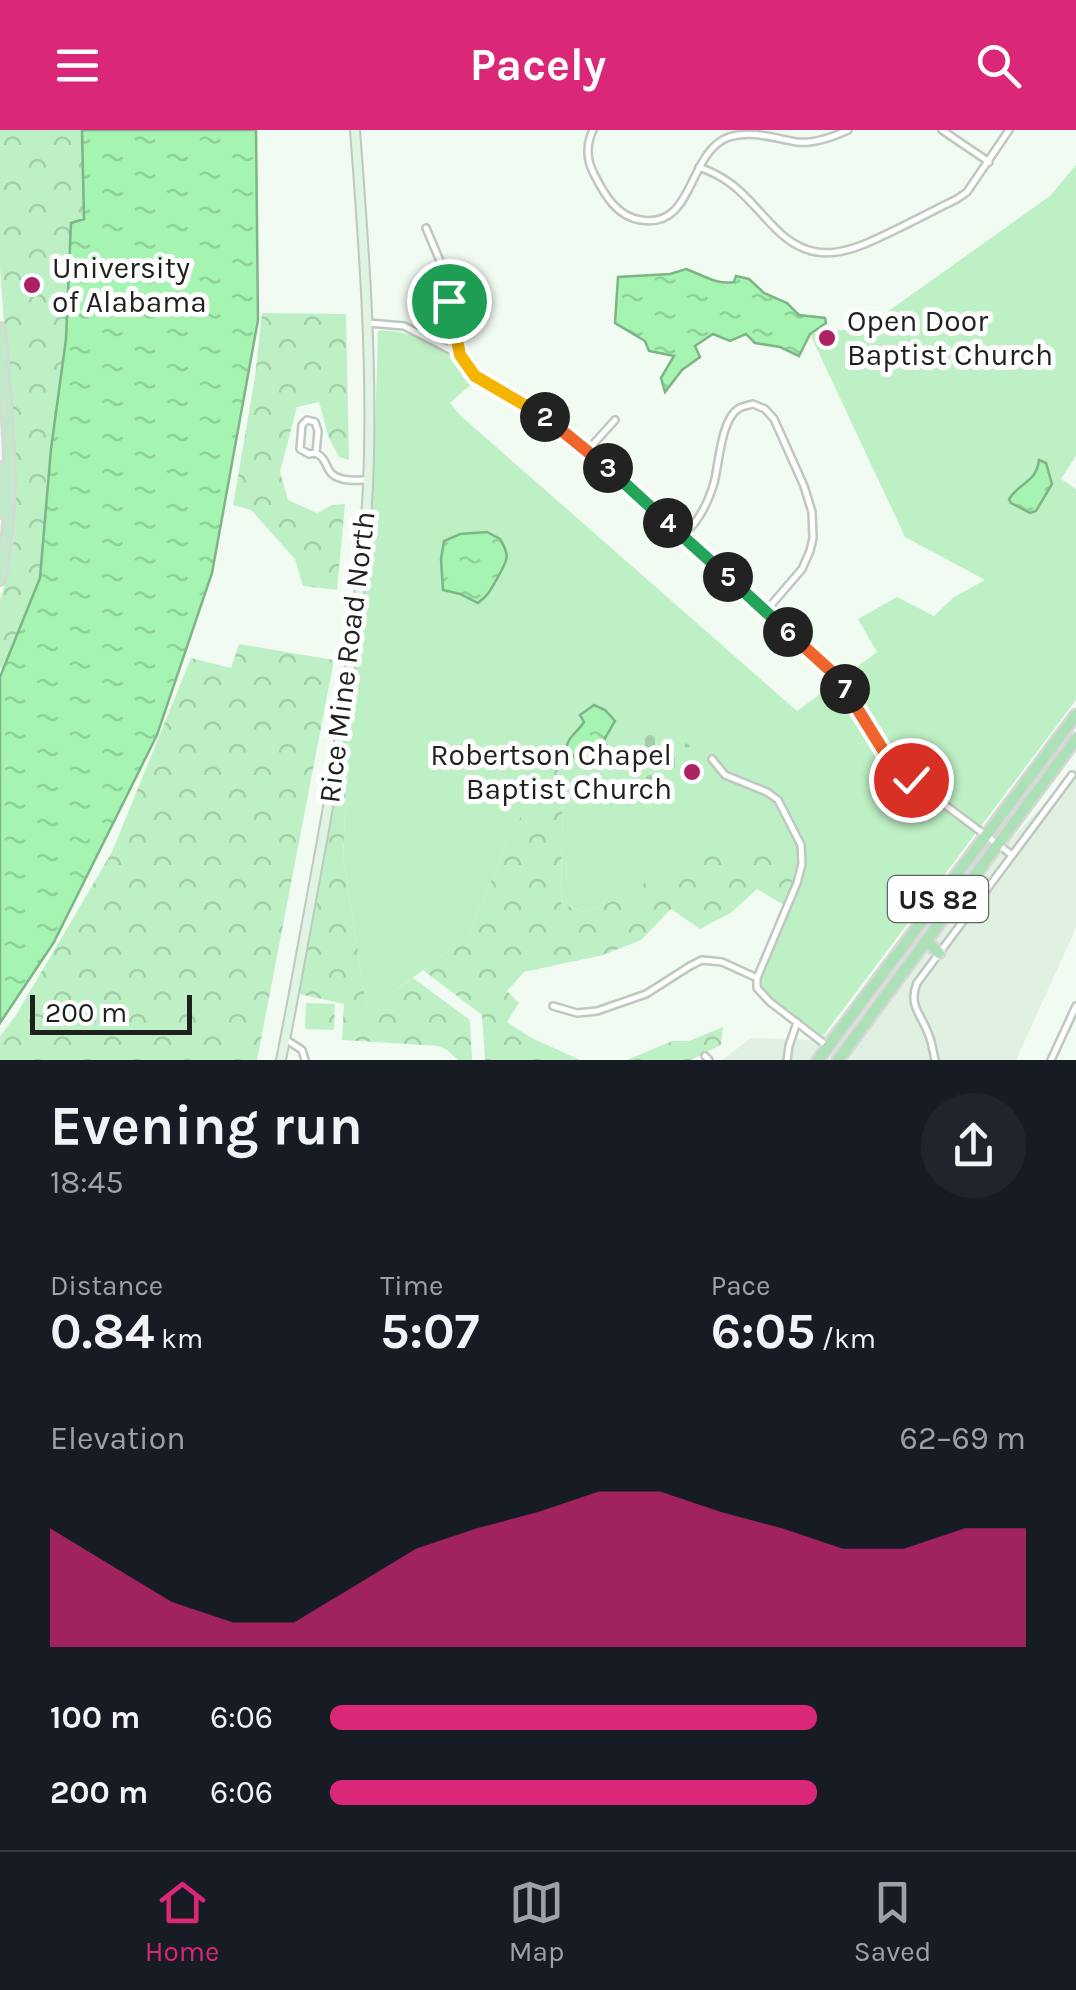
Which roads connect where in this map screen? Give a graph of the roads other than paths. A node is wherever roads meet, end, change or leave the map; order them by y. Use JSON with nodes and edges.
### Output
{"nodes":[{"id":1,"x":355,"y":130,"type":"edge"},
{"id":2,"x":592,"y":130,"type":"edge"},
{"id":3,"x":848,"y":130,"type":"edge"},
{"id":4,"x":942,"y":130,"type":"edge"},
{"id":5,"x":1010,"y":130,"type":"edge"},
{"id":6,"x":989,"y":162,"type":"junction"},
{"id":7,"x":699,"y":167,"type":"junction"},
{"id":8,"x":426,"y":228,"type":"dead end"},
{"id":9,"x":369,"y":323,"type":"junction"},
{"id":10,"x":0,"y":328,"type":"edge"},
{"id":11,"x":460,"y":355,"type":"junction"},
{"id":12,"x":615,"y":420,"type":"dead end"},
{"id":13,"x":588,"y":450,"type":"junction"},
{"id":14,"x":316,"y":453,"type":"junction"},
{"id":15,"x":0,"y":468,"type":"edge"},
{"id":16,"x":368,"y":480,"type":"junction"},
{"id":17,"x":0,"y":513,"type":"edge"},
{"id":18,"x":682,"y":536,"type":"junction"},
{"id":19,"x":0,"y":580,"type":"edge"},
{"id":20,"x":766,"y":611,"type":"junction"},
{"id":21,"x":1076,"y":715,"type":"edge"},
{"id":22,"x":1076,"y":740,"type":"edge"},
{"id":23,"x":712,"y":760,"type":"dead end"},
{"id":24,"x":1072,"y":775,"type":"dead end"},
{"id":25,"x":985,"y":836,"type":"junction"},
{"id":26,"x":998,"y":845,"type":"junction"},
{"id":27,"x":1012,"y":855,"type":"junction"},
{"id":28,"x":926,"y":942,"type":"junction"},
{"id":29,"x":939,"y":953,"type":"junction"},
{"id":30,"x":757,"y":978,"type":"junction"},
{"id":31,"x":553,"y":1006,"type":"dead end"},
{"id":32,"x":1076,"y":1006,"type":"edge"},
{"id":33,"x":797,"y":1022,"type":"junction"},
{"id":34,"x":854,"y":1038,"type":"junction"},
{"id":35,"x":285,"y":1039,"type":"junction"},
{"id":36,"x":828,"y":1047,"type":"junction"},
{"id":37,"x":281,"y":1060,"type":"edge"},
{"id":38,"x":305,"y":1060,"type":"edge"},
{"id":39,"x":787,"y":1060,"type":"edge"},
{"id":40,"x":818,"y":1060,"type":"edge"},
{"id":41,"x":838,"y":1060,"type":"edge"},
{"id":42,"x":850,"y":1060,"type":"edge"},
{"id":43,"x":935,"y":1060,"type":"edge"},
{"id":44,"x":1051,"y":1060,"type":"edge"}],
"edges":[{"from":1,"to":9,"type":"main road","name":"Rice Mine Road North"},
{"from":2,"to":7,"type":"street"},
{"from":3,"to":7,"type":"street"},
{"from":4,"to":6,"type":"street"},
{"from":5,"to":6,"type":"street"},
{"from":6,"to":7,"type":"street"},
{"from":8,"to":11,"type":"street"},
{"from":9,"to":11,"type":"street"},
{"from":9,"to":16,"type":"main road","name":"Rice Mine Road North"},
{"from":10,"to":19,"type":"main road"},
{"from":11,"to":13,"type":"street"},
{"from":12,"to":13,"type":"street"},
{"from":13,"to":18,"type":"street"},
{"from":14,"to":14,"type":"street"},
{"from":14,"to":16,"type":"street"},
{"from":15,"to":17,"type":"main road"},
{"from":16,"to":35,"type":"main road","name":"Rice Mine Road North"},
{"from":18,"to":20,"type":"street"},
{"from":18,"to":20,"type":"street"},
{"from":20,"to":25,"type":"street"},
{"from":21,"to":25,"type":"highway","number":"US 82"},
{"from":22,"to":26,"type":"highway","number":"US 82"},
{"from":23,"to":30,"type":"street"},
{"from":24,"to":27,"type":"street"},
{"from":25,"to":26,"type":"street"},
{"from":25,"to":36,"type":"highway","number":"US 82"},
{"from":26,"to":27,"type":"street"},
{"from":26,"to":28,"type":"highway","number":"US 82"},
{"from":27,"to":29,"type":"street"},
{"from":28,"to":29,"type":"highway"},
{"from":28,"to":34,"type":"highway","number":"US 82"},
{"from":29,"to":43,"type":"street"},
{"from":30,"to":31,"type":"street"},
{"from":30,"to":33,"type":"street"},
{"from":32,"to":44,"type":"street"},
{"from":33,"to":36,"type":"street"},
{"from":33,"to":39,"type":"street"},
{"from":34,"to":41,"type":"highway","number":"US 82"},
{"from":34,"to":42,"type":"highway"},
{"from":35,"to":37,"type":"main road","name":"Rice Mine Road North"},
{"from":35,"to":38,"type":"street"},
{"from":36,"to":40,"type":"highway","number":"US 82"}]}
